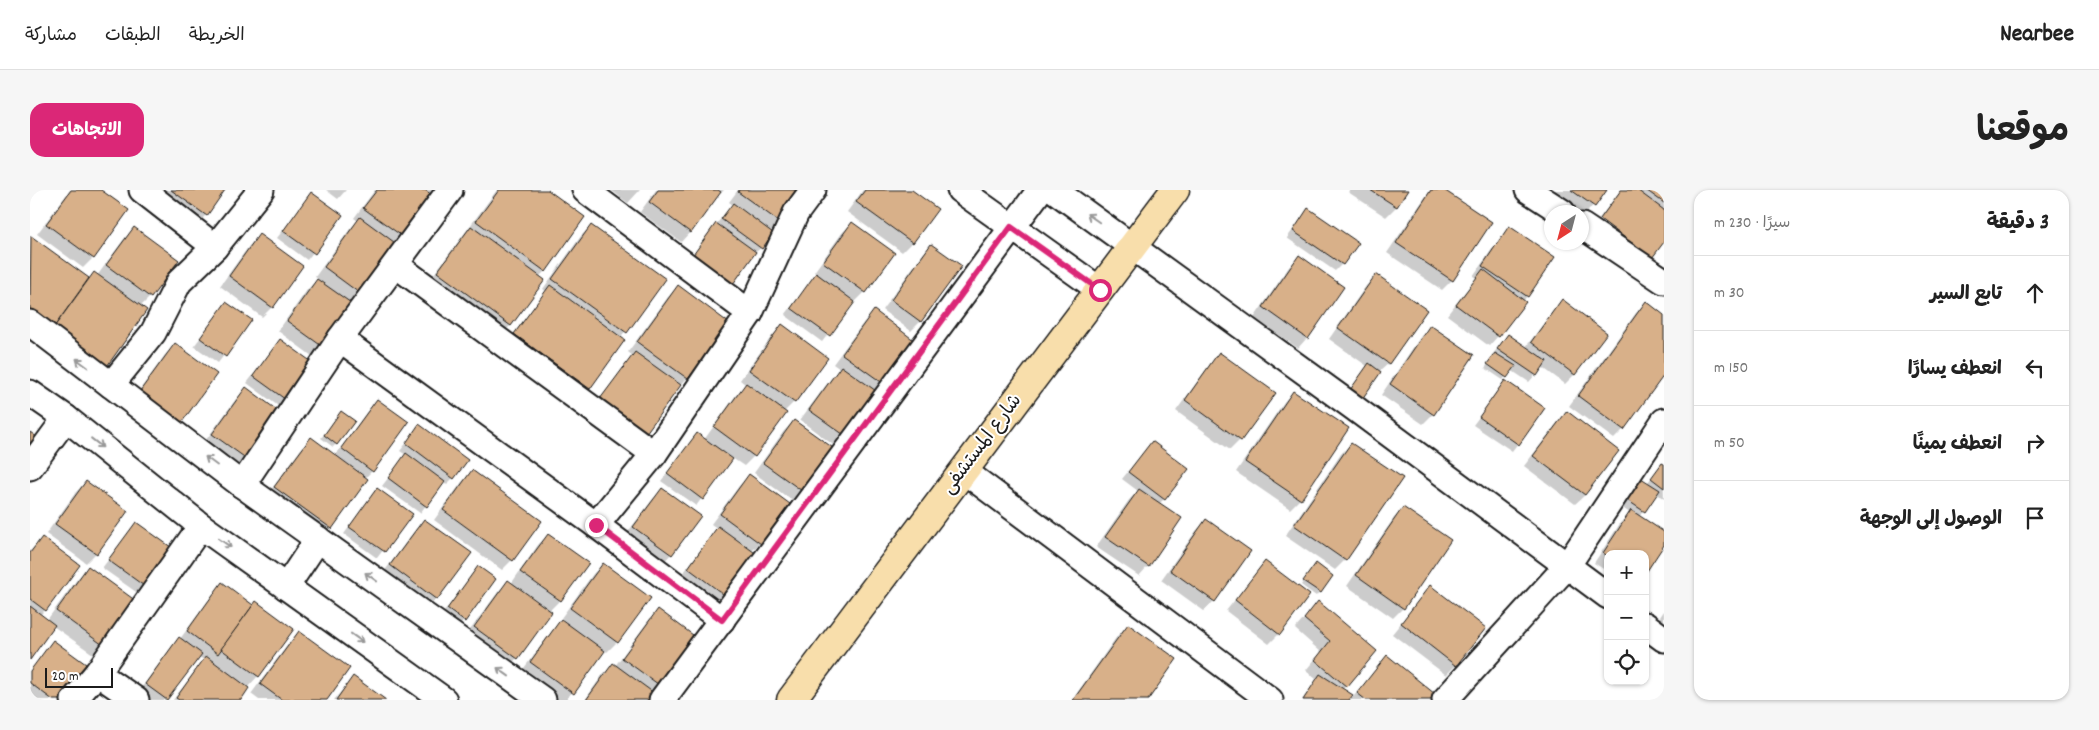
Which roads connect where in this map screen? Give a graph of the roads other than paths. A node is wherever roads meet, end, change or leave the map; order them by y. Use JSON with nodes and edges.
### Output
{"nodes":[{"id":1,"x":142,"y":190,"type":"edge"},
{"id":2,"x":261,"y":190,"type":"edge"},
{"id":3,"x":450,"y":190,"type":"edge"},
{"id":4,"x":585,"y":190,"type":"edge"},
{"id":5,"x":813,"y":190,"type":"edge"},
{"id":6,"x":960,"y":190,"type":"edge"},
{"id":7,"x":1040,"y":190,"type":"edge"},
{"id":8,"x":1054,"y":190,"type":"edge"},
{"id":9,"x":1175,"y":190,"type":"edge"},
{"id":10,"x":1528,"y":190,"type":"edge"},
{"id":11,"x":1551,"y":205,"type":"edge"},
{"id":12,"x":1011,"y":227,"type":"junction"},
{"id":13,"x":1589,"y":231,"type":"edge"},
{"id":14,"x":1133,"y":246,"type":"junction"},
{"id":15,"x":215,"y":247,"type":"junction"},
{"id":16,"x":396,"y":265,"type":"junction"},
{"id":17,"x":1664,"y":281,"type":"edge"},
{"id":18,"x":1100,"y":290,"type":"junction"},
{"id":19,"x":750,"y":313,"type":"junction"},
{"id":20,"x":30,"y":323,"type":"edge"},
{"id":21,"x":340,"y":339,"type":"junction"},
{"id":22,"x":111,"y":385,"type":"junction"},
{"id":23,"x":30,"y":393,"type":"edge"},
{"id":24,"x":66,"y":418,"type":"junction"},
{"id":25,"x":1664,"y":421,"type":"edge"},
{"id":26,"x":654,"y":454,"type":"junction"},
{"id":27,"x":30,"y":467,"type":"edge"},
{"id":28,"x":964,"y":471,"type":"junction"},
{"id":29,"x":242,"y":485,"type":"junction"},
{"id":30,"x":596,"y":525,"type":"junction"},
{"id":31,"x":201,"y":526,"type":"junction"},
{"id":32,"x":318,"y":539,"type":"junction"},
{"id":33,"x":1567,"y":566,"type":"junction"},
{"id":34,"x":286,"y":587,"type":"junction"},
{"id":35,"x":1607,"y":595,"type":"edge"},
{"id":36,"x":722,"y":620,"type":"junction"},
{"id":37,"x":1649,"y":627,"type":"edge"},
{"id":38,"x":1664,"y":639,"type":"edge"},
{"id":39,"x":97,"y":673,"type":"junction"},
{"id":40,"x":438,"y":698,"type":"edge"},
{"id":41,"x":74,"y":700,"type":"edge"},
{"id":42,"x":136,"y":700,"type":"edge"},
{"id":43,"x":543,"y":700,"type":"edge"},
{"id":44,"x":662,"y":700,"type":"edge"},
{"id":45,"x":792,"y":700,"type":"edge"},
{"id":46,"x":1270,"y":700,"type":"edge"},
{"id":47,"x":1445,"y":700,"type":"edge"}],
"edges":[{"from":1,"to":15,"type":"street"},
{"from":2,"to":15,"type":"street"},
{"from":3,"to":16,"type":"street"},
{"from":4,"to":19,"type":"street"},
{"from":5,"to":19,"type":"street"},
{"from":6,"to":12,"type":"street"},
{"from":7,"to":12,"type":"street"},
{"from":14,"to":8,"type":"street","one_way":true},
{"from":9,"to":14,"type":"highway","name":"شارع المستشفى"},
{"from":10,"to":11,"type":"street"},
{"from":12,"to":18,"type":"street"},
{"from":12,"to":36,"type":"street"},
{"from":13,"to":17,"type":"street"},
{"from":14,"to":18,"type":"highway","name":"شارع المستشفى"},
{"from":14,"to":33,"type":"street"},
{"from":15,"to":22,"type":"street"},
{"from":16,"to":21,"type":"street"},
{"from":16,"to":26,"type":"street"},
{"from":18,"to":28,"type":"highway","name":"شارع المستشفى"},
{"from":19,"to":26,"type":"street"},
{"from":22,"to":20,"type":"street","one_way":true},
{"from":21,"to":29,"type":"street"},
{"from":21,"to":30,"type":"street"},
{"from":29,"to":22,"type":"street","one_way":true},
{"from":23,"to":24,"type":"street"},
{"from":24,"to":27,"type":"street"},
{"from":24,"to":31,"type":"street","one_way":true},
{"from":25,"to":33,"type":"street"},
{"from":26,"to":30,"type":"street"},
{"from":28,"to":45,"type":"highway","name":"شارع المستشفى"},
{"from":28,"to":46,"type":"street"},
{"from":29,"to":32,"type":"street"},
{"from":30,"to":36,"type":"street"},
{"from":31,"to":34,"type":"street","one_way":true},
{"from":31,"to":39,"type":"street"},
{"from":32,"to":34,"type":"street"},
{"from":43,"to":32,"type":"street","one_way":true},
{"from":33,"to":35,"type":"street"},
{"from":33,"to":47,"type":"street"},
{"from":34,"to":40,"type":"street","one_way":true},
{"from":36,"to":44,"type":"street"},
{"from":37,"to":38,"type":"street"},
{"from":39,"to":41,"type":"street"},
{"from":39,"to":42,"type":"street"}]}
